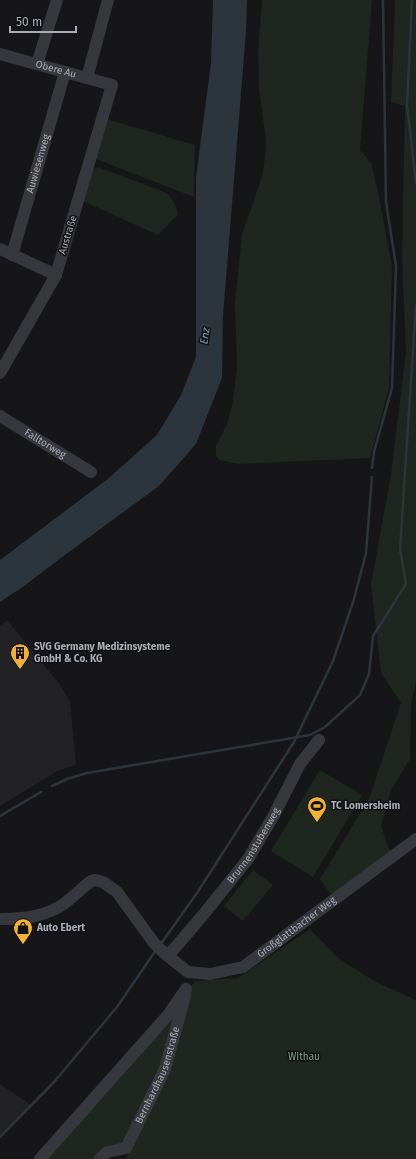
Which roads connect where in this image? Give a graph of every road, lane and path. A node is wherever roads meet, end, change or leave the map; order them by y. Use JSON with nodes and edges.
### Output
{"nodes":[{"id":1,"x":57,"y":0,"type":"edge"},
{"id":2,"x":108,"y":0,"type":"edge"},
{"id":3,"x":0,"y":54,"type":"edge"},
{"id":4,"x":37,"y":64,"type":"junction"},
{"id":5,"x":64,"y":72,"type":"junction"},
{"id":6,"x":87,"y":78,"type":"junction"},
{"id":7,"x":112,"y":85,"type":"joint"},
{"id":8,"x":0,"y":249,"type":"edge"},
{"id":9,"x":12,"y":255,"type":"junction"},
{"id":10,"x":56,"y":275,"type":"junction"},
{"id":11,"x":0,"y":373,"type":"edge"},
{"id":12,"x":0,"y":416,"type":"edge"},
{"id":13,"x":91,"y":472,"type":"dead end"},
{"id":14,"x":319,"y":740,"type":"dead end"},
{"id":15,"x":416,"y":839,"type":"edge"},
{"id":16,"x":0,"y":919,"type":"edge"},
{"id":17,"x":165,"y":954,"type":"junction"},
{"id":18,"x":188,"y":972,"type":"junction"},
{"id":19,"x":186,"y":989,"type":"junction"},
{"id":20,"x":40,"y":1159,"type":"edge"},
{"id":21,"x":100,"y":1159,"type":"edge"}],
"edges":[{"from":1,"to":4,"type":"street"},
{"from":2,"to":6,"type":"street"},
{"from":3,"to":4,"type":"street","name":"Obere Au"},
{"from":4,"to":5,"type":"street","name":"Obere Au"},
{"from":5,"to":6,"type":"street","name":"Obere Au"},
{"from":5,"to":9,"type":"street","name":"Auwiesenweg"},
{"from":6,"to":7,"type":"street","name":"Obere Au"},
{"from":7,"to":10,"type":"street","name":"Austraße"},
{"from":8,"to":9,"type":"street"},
{"from":9,"to":10,"type":"street"},
{"from":10,"to":11,"type":"street","name":"Austraße"},
{"from":12,"to":13,"type":"street","name":"Falltorweg"},
{"from":14,"to":17,"type":"street","name":"Brunnenstubenweg"},
{"from":15,"to":18,"type":"street","name":"Großglattbacher Weg"},
{"from":16,"to":17,"type":"street"},
{"from":17,"to":18,"type":"street"},
{"from":18,"to":19,"type":"street","name":"Bernhardhausenstraße"},
{"from":19,"to":20,"type":"street"},
{"from":19,"to":21,"type":"street","name":"Bernhardhausenstraße"}]}
